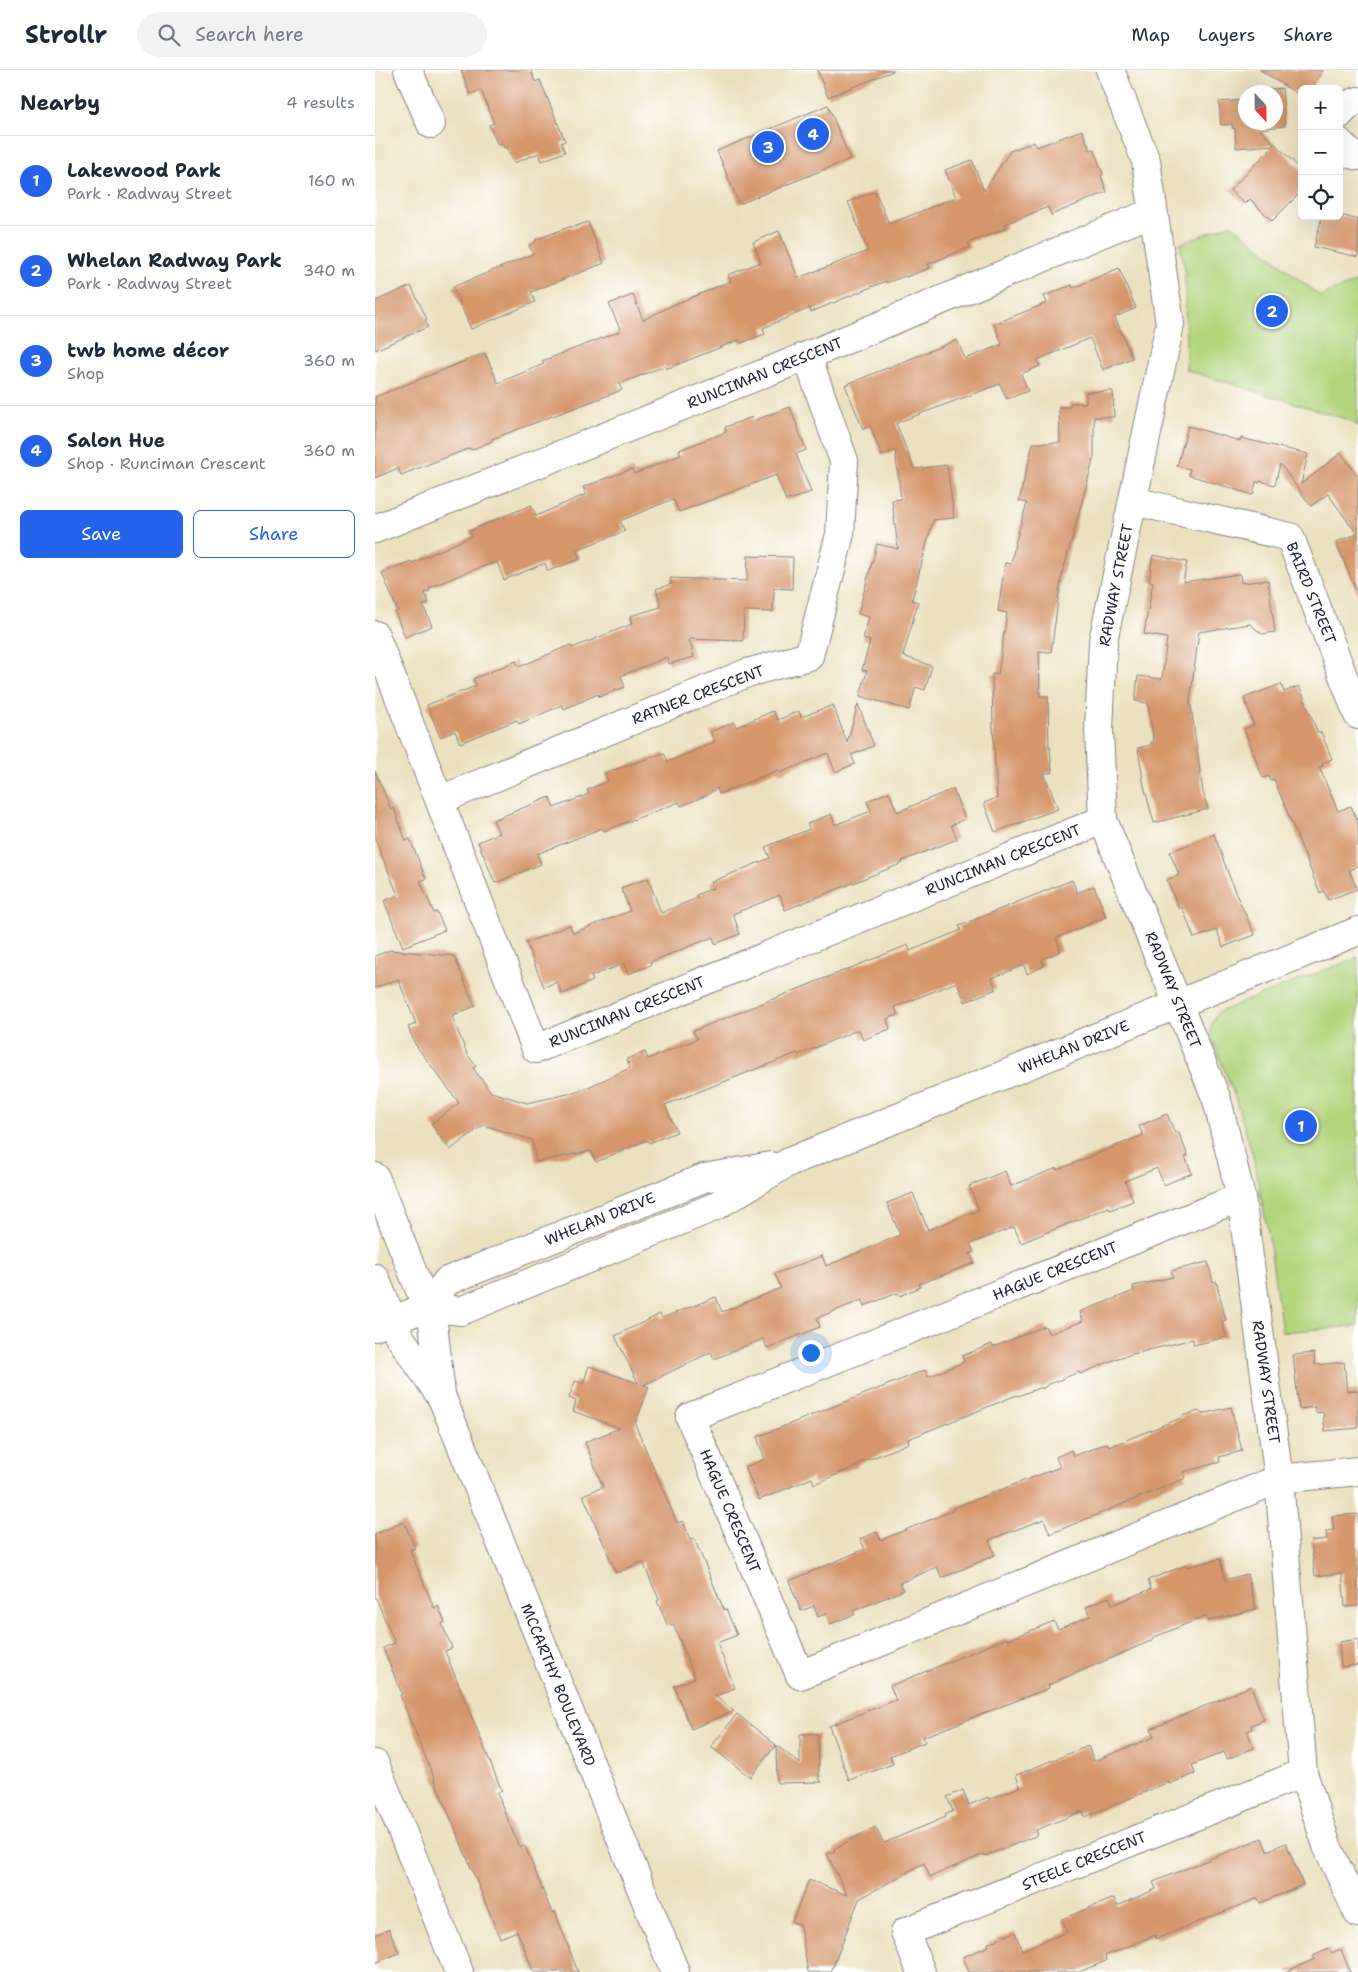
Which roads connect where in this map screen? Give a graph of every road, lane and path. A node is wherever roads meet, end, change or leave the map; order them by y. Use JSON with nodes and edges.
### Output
{"nodes":[{"id":1,"x":408,"y":70,"type":"edge"},
{"id":2,"x":1110,"y":70,"type":"edge"},
{"id":3,"x":1358,"y":101,"type":"edge"},
{"id":4,"x":1343,"y":111,"type":"edge"},
{"id":5,"x":431,"y":124,"type":"dead end"},
{"id":6,"x":1343,"y":146,"type":"edge"},
{"id":7,"x":1358,"y":156,"type":"edge"},
{"id":8,"x":1153,"y":212,"type":"junction"},
{"id":9,"x":807,"y":356,"type":"junction"},
{"id":10,"x":1133,"y":501,"type":"junction"},
{"id":11,"x":375,"y":529,"type":"edge"},
{"id":12,"x":375,"y":635,"type":"edge"},
{"id":13,"x":1358,"y":715,"type":"edge"},
{"id":14,"x":440,"y":800,"type":"junction"},
{"id":15,"x":1103,"y":820,"type":"junction"},
{"id":16,"x":1358,"y":931,"type":"edge"},
{"id":17,"x":1179,"y":1004,"type":"junction"},
{"id":18,"x":375,"y":1177,"type":"edge"},
{"id":19,"x":1241,"y":1197,"type":"junction"},
{"id":20,"x":375,"y":1278,"type":"edge"},
{"id":21,"x":427,"y":1307,"type":"junction"},
{"id":22,"x":384,"y":1324,"type":"edge"},
{"id":23,"x":442,"y":1398,"type":"junction"},
{"id":24,"x":1358,"y":1471,"type":"edge"},
{"id":25,"x":1279,"y":1479,"type":"junction"},
{"id":26,"x":375,"y":1764,"type":"edge"},
{"id":27,"x":1303,"y":1773,"type":"junction"},
{"id":28,"x":1358,"y":1913,"type":"edge"},
{"id":29,"x":459,"y":1972,"type":"edge"},
{"id":30,"x":675,"y":1972,"type":"edge"},
{"id":31,"x":921,"y":1972,"type":"edge"}],
"edges":[{"from":1,"to":5,"type":"street"},
{"from":2,"to":8,"type":"street","name":"RADWAY STREET"},
{"from":3,"to":4,"type":"street"},
{"from":6,"to":7,"type":"street"},
{"from":8,"to":9,"type":"street","name":"RUNCIMAN CRESCENT"},
{"from":8,"to":10,"type":"street","name":"RADWAY STREET"},
{"from":9,"to":11,"type":"street","name":"RUNCIMAN CRESCENT"},
{"from":9,"to":14,"type":"street","name":"RATNER CRESCENT"},
{"from":10,"to":13,"type":"street","name":"BAIRD STREET"},
{"from":10,"to":15,"type":"street","name":"RADWAY STREET"},
{"from":12,"to":14,"type":"street","name":"RUNCIMAN CRESCENT"},
{"from":14,"to":15,"type":"street","name":"RUNCIMAN CRESCENT"},
{"from":15,"to":17,"type":"street","name":"RADWAY STREET"},
{"from":16,"to":17,"type":"street","name":"WHELAN DRIVE"},
{"from":17,"to":19,"type":"street","name":"RADWAY STREET"},
{"from":17,"to":21,"type":"street","name":"WHELAN DRIVE"},
{"from":18,"to":21,"type":"street","name":"MCCARTHY BOULEVARD"},
{"from":19,"to":25,"type":"street","name":"RADWAY STREET"},
{"from":19,"to":25,"type":"street","name":"HAGUE CRESCENT"},
{"from":20,"to":22,"type":"street","name":"MCCARTHY BOULEVARD"},
{"from":21,"to":22,"type":"street","name":"WHELAN DRIVE"},
{"from":21,"to":23,"type":"street","name":"MCCARTHY BOULEVARD"},
{"from":22,"to":23,"type":"street","name":"MCCARTHY BOULEVARD"},
{"from":23,"to":30,"type":"street","name":"MCCARTHY BOULEVARD"},
{"from":24,"to":25,"type":"street"},
{"from":25,"to":27,"type":"street","name":"RADWAY STREET"},
{"from":26,"to":29,"type":"street"},
{"from":27,"to":28,"type":"street","name":"RADWAY STREET"},
{"from":27,"to":31,"type":"street","name":"STEELE CRESCENT"}]}
